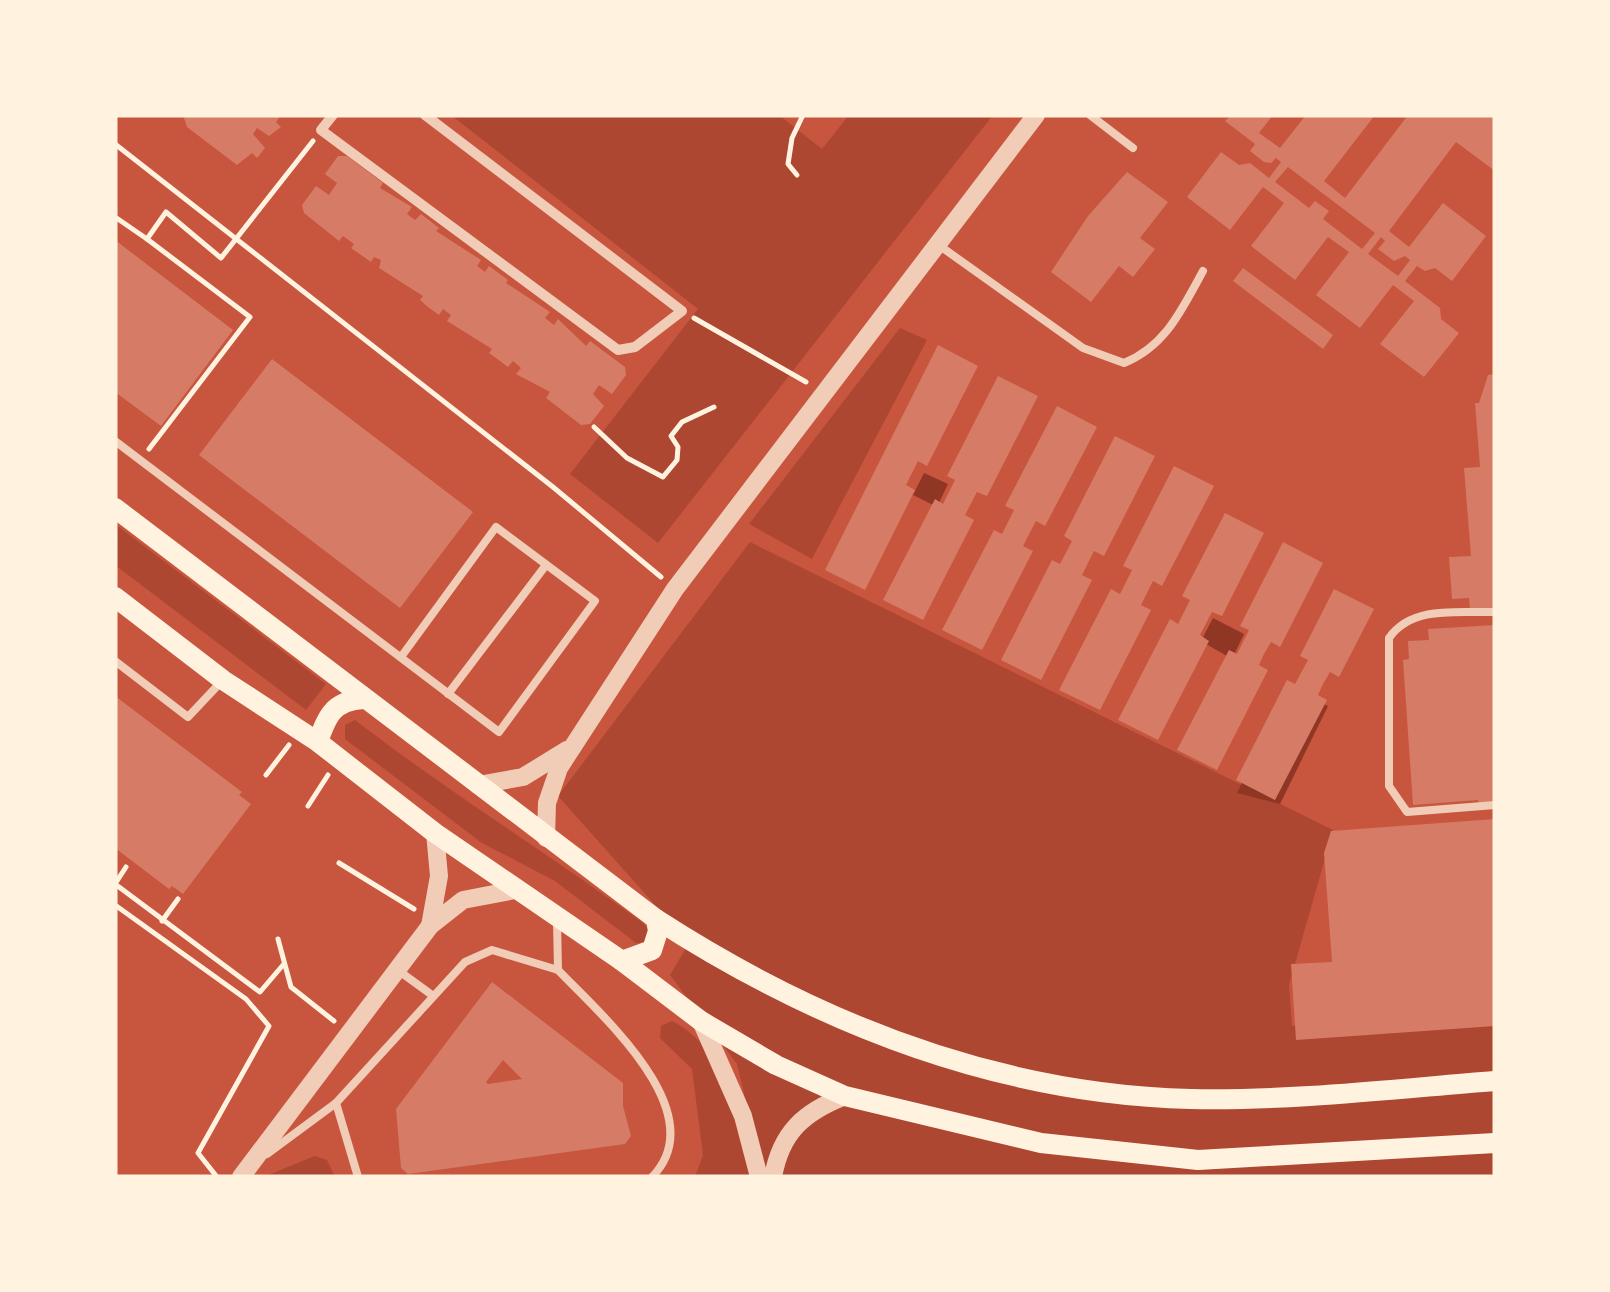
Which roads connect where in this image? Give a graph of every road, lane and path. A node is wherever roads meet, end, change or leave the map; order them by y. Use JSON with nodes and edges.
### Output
{"nodes":[{"id":1,"x":334,"y":115,"type":"edge"},
{"id":2,"x":426,"y":115,"type":"edge"},
{"id":3,"x":802,"y":115,"type":"edge"},
{"id":4,"x":1036,"y":115,"type":"edge"},
{"id":5,"x":1090,"y":115,"type":"edge"},
{"id":6,"x":321,"y":130,"type":"junction"},
{"id":7,"x":115,"y":144,"type":"edge"},
{"id":8,"x":1133,"y":148,"type":"dead end"},
{"id":9,"x":797,"y":175,"type":"dead end"},
{"id":10,"x":115,"y":217,"type":"edge"},
{"id":11,"x":238,"y":238,"type":"junction"},
{"id":12,"x":147,"y":239,"type":"junction"},
{"id":13,"x":936,"y":244,"type":"junction"},
{"id":14,"x":1203,"y":271,"type":"dead end"},
{"id":15,"x":682,"y":312,"type":"junction"},
{"id":16,"x":822,"y":392,"type":"junction"},
{"id":17,"x":714,"y":407,"type":"dead end"},
{"id":18,"x":594,"y":427,"type":"dead end"},
{"id":19,"x":115,"y":440,"type":"edge"},
{"id":20,"x":140,"y":460,"type":"junction"},
{"id":21,"x":115,"y":508,"type":"edge"},
{"id":22,"x":546,"y":565,"type":"junction"},
{"id":23,"x":675,"y":589,"type":"junction"},
{"id":24,"x":115,"y":597,"type":"edge"},
{"id":25,"x":1495,"y":612,"type":"edge"},
{"id":26,"x":401,"y":657,"type":"junction"},
{"id":27,"x":115,"y":660,"type":"edge"},
{"id":28,"x":223,"y":680,"type":"junction"},
{"id":29,"x":448,"y":694,"type":"junction"},
{"id":30,"x":363,"y":699,"type":"junction"},
{"id":31,"x":299,"y":730,"type":"junction"},
{"id":32,"x":318,"y":742,"type":"junction"},
{"id":33,"x":571,"y":746,"type":"junction"},
{"id":34,"x":338,"y":758,"type":"junction"},
{"id":35,"x":266,"y":775,"type":"dead end"},
{"id":36,"x":478,"y":785,"type":"junction"},
{"id":37,"x":1495,"y":805,"type":"edge"},
{"id":38,"x":308,"y":806,"type":"dead end"},
{"id":39,"x":435,"y":832,"type":"junction"},
{"id":40,"x":546,"y":838,"type":"junction"},
{"id":41,"x":340,"y":863,"type":"dead end"},
{"id":42,"x":126,"y":866,"type":"dead end"},
{"id":43,"x":115,"y":884,"type":"edge"},
{"id":44,"x":515,"y":890,"type":"junction"},
{"id":45,"x":178,"y":899,"type":"dead end"},
{"id":46,"x":115,"y":904,"type":"edge"},
{"id":47,"x":557,"y":916,"type":"junction"},
{"id":48,"x":656,"y":919,"type":"junction"},
{"id":49,"x":162,"y":920,"type":"junction"},
{"id":50,"x":431,"y":923,"type":"junction"},
{"id":51,"x":278,"y":939,"type":"dead end"},
{"id":52,"x":622,"y":960,"type":"junction"},
{"id":53,"x":283,"y":965,"type":"junction"},
{"id":54,"x":395,"y":968,"type":"junction"},
{"id":55,"x":558,"y":970,"type":"junction"},
{"id":56,"x":432,"y":995,"type":"junction"},
{"id":57,"x":702,"y":1022,"type":"junction"},
{"id":58,"x":348,"y":1032,"type":"junction"},
{"id":59,"x":1495,"y":1081,"type":"edge"},
{"id":60,"x":845,"y":1096,"type":"junction"},
{"id":61,"x":336,"y":1103,"type":"junction"},
{"id":62,"x":1495,"y":1143,"type":"edge"},
{"id":63,"x":247,"y":1171,"type":"edge"},
{"id":64,"x":217,"y":1177,"type":"edge"},
{"id":65,"x":358,"y":1177,"type":"edge"},
{"id":66,"x":652,"y":1177,"type":"edge"},
{"id":67,"x":759,"y":1177,"type":"edge"},
{"id":68,"x":774,"y":1177,"type":"edge"}],
"edges":[{"from":1,"to":6,"type":"street"},
{"from":2,"to":15,"type":"street"},
{"from":3,"to":9,"type":"path"},
{"from":4,"to":13,"type":"street"},
{"from":5,"to":8,"type":"lane"},
{"from":6,"to":11,"type":"path"},
{"from":6,"to":15,"type":"street"},
{"from":7,"to":11,"type":"path"},
{"from":10,"to":12,"type":"path"},
{"from":11,"to":12,"type":"path"},
{"from":11,"to":23,"type":"path"},
{"from":12,"to":20,"type":"path"},
{"from":13,"to":14,"type":"lane"},
{"from":13,"to":16,"type":"street"},
{"from":15,"to":16,"type":"path"},
{"from":16,"to":23,"type":"street"},
{"from":17,"to":18,"type":"path"},
{"from":19,"to":20,"type":"lane"},
{"from":20,"to":26,"type":"lane"},
{"from":21,"to":30,"type":"main road"},
{"from":22,"to":26,"type":"lane"},
{"from":22,"to":29,"type":"lane"},
{"from":22,"to":29,"type":"lane"},
{"from":23,"to":33,"type":"street"},
{"from":24,"to":28,"type":"main road"},
{"from":25,"to":37,"type":"lane"},
{"from":26,"to":29,"type":"lane"},
{"from":27,"to":28,"type":"lane"},
{"from":28,"to":31,"type":"main road"},
{"from":30,"to":32,"type":"main road"},
{"from":30,"to":36,"type":"main road"},
{"from":31,"to":32,"type":"main road"},
{"from":31,"to":35,"type":"path"},
{"from":32,"to":34,"type":"main road"},
{"from":33,"to":36,"type":"street"},
{"from":33,"to":40,"type":"street"},
{"from":34,"to":38,"type":"path"},
{"from":34,"to":39,"type":"main road"},
{"from":36,"to":40,"type":"main road"},
{"from":39,"to":44,"type":"main road"},
{"from":39,"to":50,"type":"street"},
{"from":40,"to":48,"type":"main road"},
{"from":41,"to":50,"type":"path"},
{"from":42,"to":43,"type":"path"},
{"from":43,"to":49,"type":"path"},
{"from":44,"to":47,"type":"main road"},
{"from":44,"to":50,"type":"street"},
{"from":45,"to":49,"type":"path"},
{"from":46,"to":64,"type":"path"},
{"from":47,"to":52,"type":"main road"},
{"from":47,"to":55,"type":"lane"},
{"from":48,"to":52,"type":"main road"},
{"from":48,"to":59,"type":"main road"},
{"from":49,"to":53,"type":"path"},
{"from":50,"to":54,"type":"street"},
{"from":51,"to":53,"type":"path"},
{"from":52,"to":57,"type":"main road"},
{"from":53,"to":58,"type":"path"},
{"from":54,"to":56,"type":"lane"},
{"from":54,"to":58,"type":"street"},
{"from":55,"to":56,"type":"lane"},
{"from":55,"to":66,"type":"lane"},
{"from":56,"to":61,"type":"lane"},
{"from":57,"to":60,"type":"main road"},
{"from":57,"to":67,"type":"street"},
{"from":58,"to":63,"type":"street"},
{"from":60,"to":62,"type":"main road"},
{"from":60,"to":68,"type":"street"},
{"from":61,"to":63,"type":"lane"},
{"from":61,"to":65,"type":"lane"}]}
